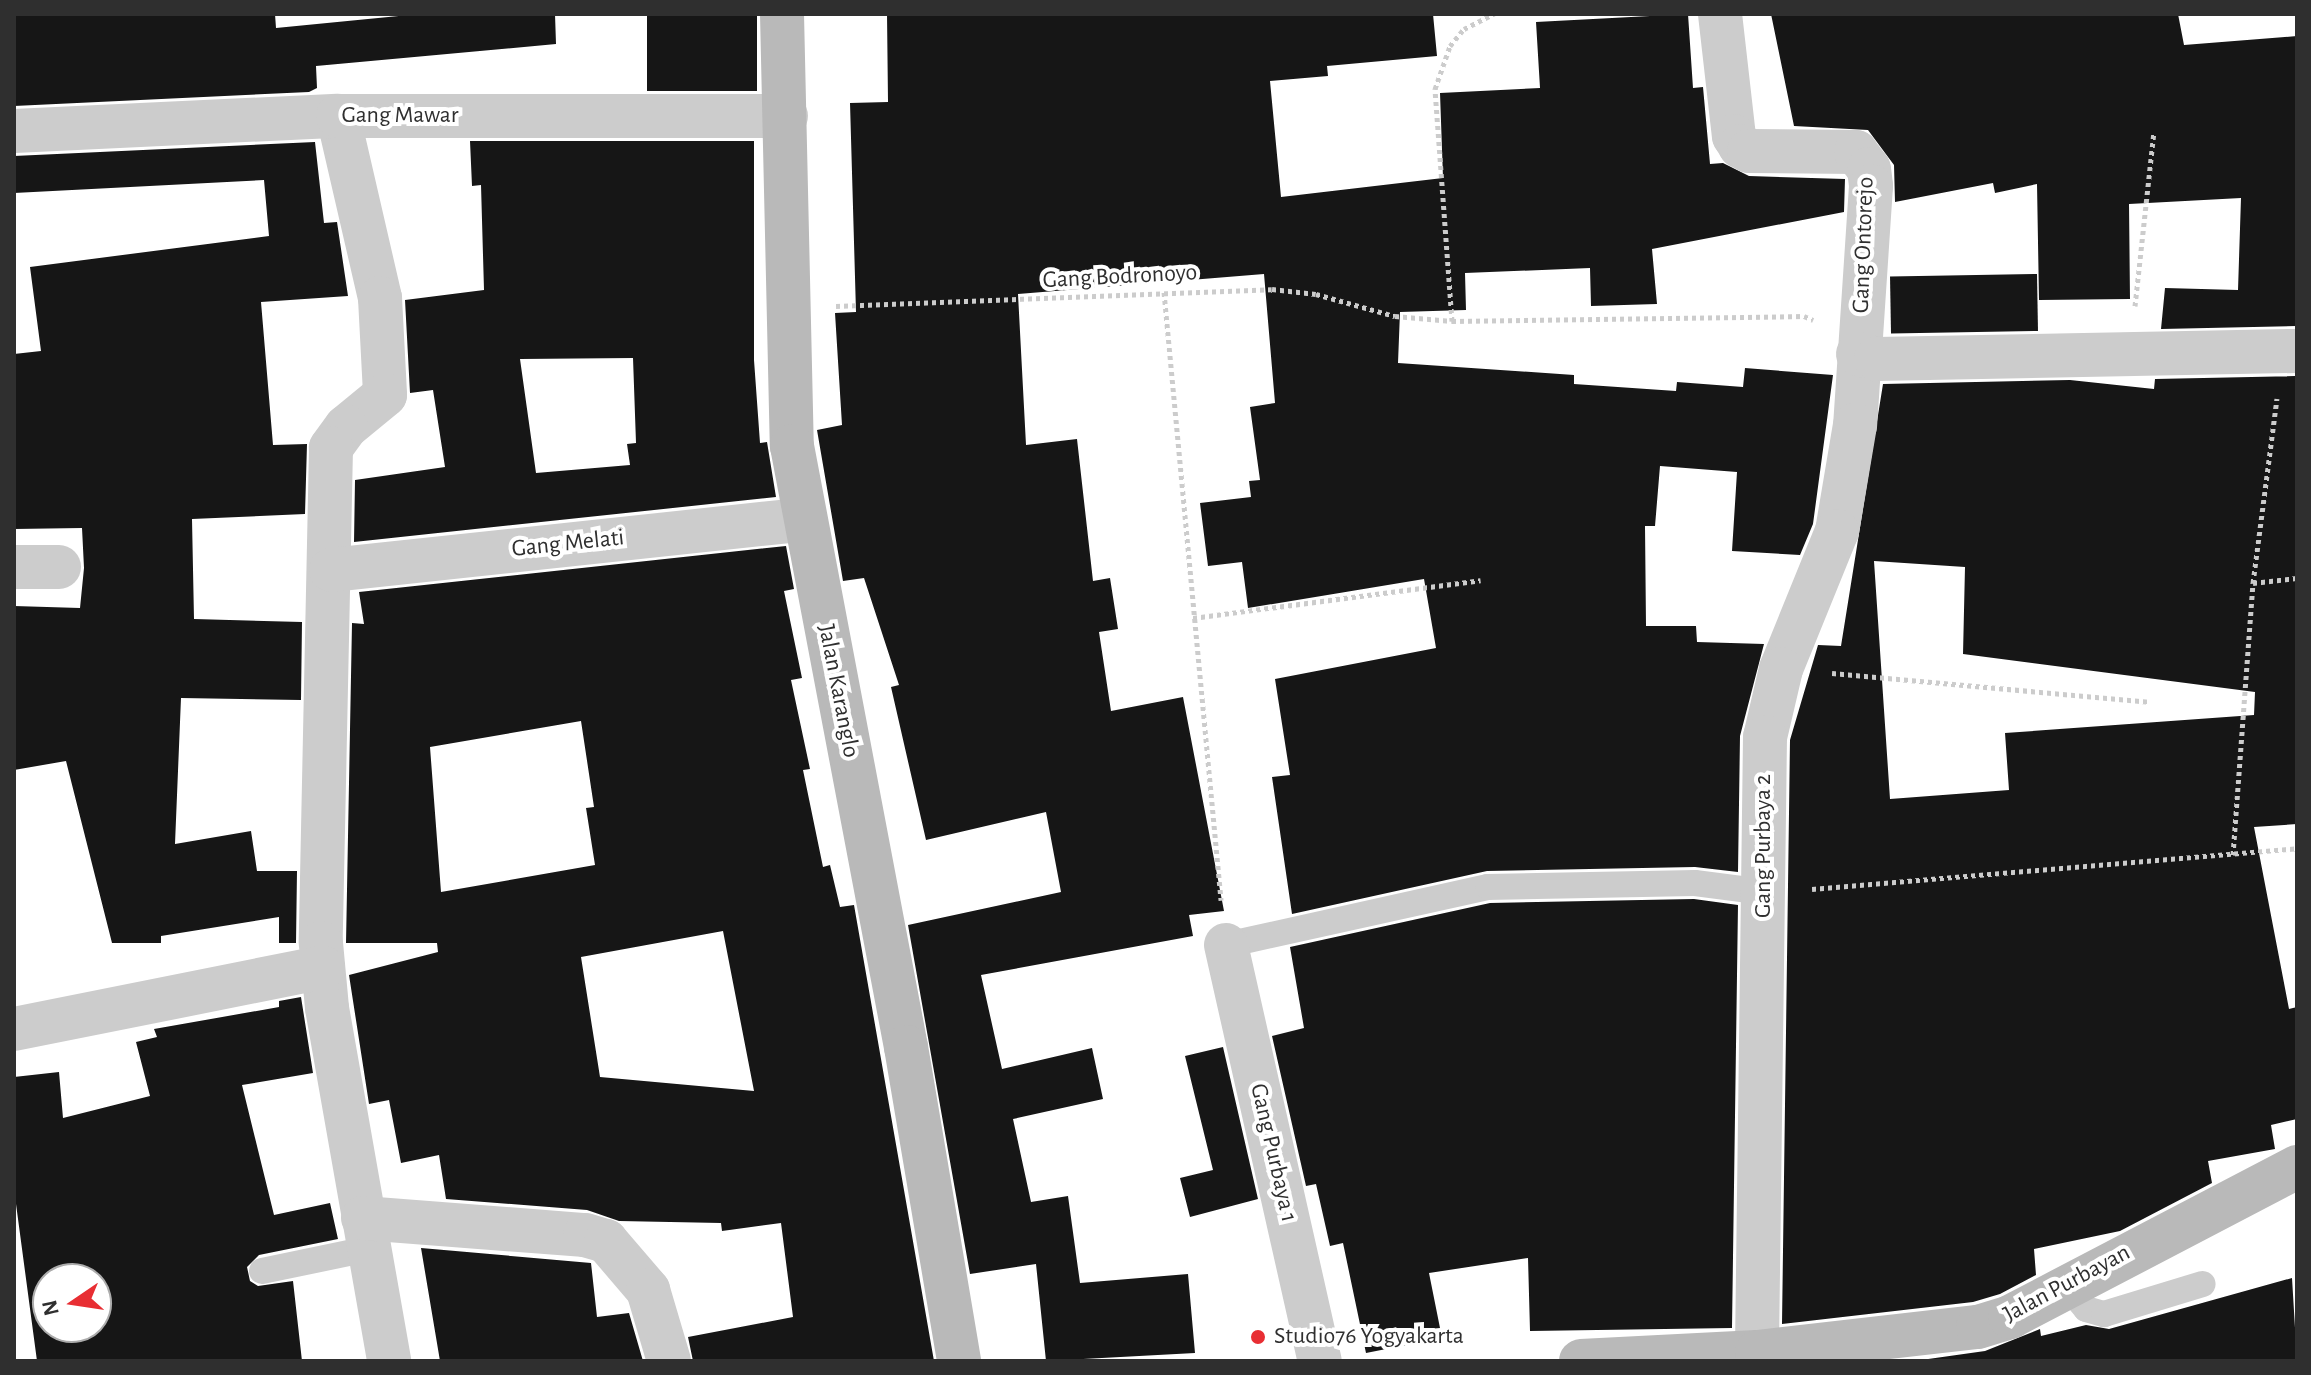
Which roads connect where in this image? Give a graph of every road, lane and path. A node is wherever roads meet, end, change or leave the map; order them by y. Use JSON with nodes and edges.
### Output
{"nodes":[{"id":1,"x":782,"y":14,"type":"edge"},
{"id":2,"x":1494,"y":14,"type":"edge"},
{"id":3,"x":1720,"y":14,"type":"edge"},
{"id":4,"x":338,"y":116,"type":"junction"},
{"id":5,"x":786,"y":116,"type":"junction"},
{"id":6,"x":14,"y":131,"type":"edge"},
{"id":7,"x":2154,"y":132,"type":"dead end"},
{"id":8,"x":1164,"y":292,"type":"junction"},
{"id":9,"x":787,"y":307,"type":"junction"},
{"id":10,"x":1452,"y":321,"type":"junction"},
{"id":11,"x":2290,"y":350,"type":"edge"},
{"id":12,"x":2130,"y":351,"type":"junction"},
{"id":13,"x":1858,"y":354,"type":"junction"},
{"id":14,"x":805,"y":519,"type":"junction"},
{"id":15,"x":14,"y":567,"type":"edge"},
{"id":16,"x":59,"y":567,"type":"dead end"},
{"id":17,"x":331,"y":570,"type":"junction"},
{"id":18,"x":2297,"y":578,"type":"edge"},
{"id":19,"x":1480,"y":580,"type":"dead end"},
{"id":20,"x":2253,"y":583,"type":"junction"},
{"id":21,"x":1193,"y":618,"type":"junction"},
{"id":22,"x":1781,"y":669,"type":"junction"},
{"id":23,"x":2149,"y":702,"type":"dead end"},
{"id":24,"x":2297,"y":848,"type":"edge"},
{"id":25,"x":2233,"y":855,"type":"junction"},
{"id":26,"x":1764,"y":892,"type":"junction"},
{"id":27,"x":1226,"y":945,"type":"junction"},
{"id":28,"x":323,"y":967,"type":"junction"},
{"id":29,"x":14,"y":1029,"type":"edge"},
{"id":30,"x":2297,"y":1167,"type":"edge"},
{"id":31,"x":366,"y":1233,"type":"junction"},
{"id":32,"x":262,"y":1271,"type":"dead end"},
{"id":33,"x":2203,"y":1284,"type":"dead end"},
{"id":34,"x":2066,"y":1285,"type":"junction"},
{"id":35,"x":1757,"y":1352,"type":"junction"},
{"id":36,"x":389,"y":1361,"type":"edge"},
{"id":37,"x":669,"y":1361,"type":"edge"},
{"id":38,"x":959,"y":1361,"type":"edge"},
{"id":39,"x":1320,"y":1361,"type":"edge"},
{"id":40,"x":1581,"y":1361,"type":"edge"}],
"edges":[{"from":1,"to":5,"type":"street","name":"Jalan Karanglo"},
{"from":2,"to":10,"type":"path"},
{"from":3,"to":13,"type":"street","name":"Gang Ontorejo"},
{"from":4,"to":5,"type":"street","name":"Gang Mawar"},
{"from":4,"to":6,"type":"street","name":"Gang Mawar"},
{"from":4,"to":17,"type":"street"},
{"from":5,"to":9,"type":"street","name":"Jalan Karanglo"},
{"from":7,"to":12,"type":"path"},
{"from":8,"to":9,"type":"path","name":"Gang Bodronoyo"},
{"from":8,"to":10,"type":"path","name":"Gang Bodronoyo"},
{"from":8,"to":21,"type":"path"},
{"from":9,"to":14,"type":"street","name":"Jalan Karanglo"},
{"from":10,"to":13,"type":"path","name":"Gang Bodronoyo"},
{"from":11,"to":12,"type":"street"},
{"from":11,"to":20,"type":"path"},
{"from":12,"to":13,"type":"street"},
{"from":13,"to":22,"type":"street","name":"Gang Purbaya 2"},
{"from":14,"to":17,"type":"street","name":"Gang Melati"},
{"from":14,"to":38,"type":"street","name":"Jalan Karanglo"},
{"from":15,"to":16,"type":"street"},
{"from":17,"to":28,"type":"street"},
{"from":18,"to":20,"type":"path"},
{"from":19,"to":21,"type":"path"},
{"from":20,"to":25,"type":"path"},
{"from":21,"to":27,"type":"path"},
{"from":22,"to":23,"type":"path"},
{"from":22,"to":26,"type":"street","name":"Gang Purbaya 2"},
{"from":24,"to":25,"type":"path"},
{"from":25,"to":26,"type":"path"},
{"from":26,"to":27,"type":"lane"},
{"from":26,"to":35,"type":"street","name":"Gang Purbaya 2"},
{"from":27,"to":39,"type":"street","name":"Gang Purbaya 1"},
{"from":28,"to":29,"type":"street"},
{"from":28,"to":31,"type":"street"},
{"from":30,"to":34,"type":"street","name":"Jalan Purbayan"},
{"from":31,"to":32,"type":"lane"},
{"from":31,"to":36,"type":"street"},
{"from":31,"to":37,"type":"street"},
{"from":33,"to":34,"type":"lane"},
{"from":34,"to":35,"type":"street","name":"Jalan Purbayan"},
{"from":35,"to":40,"type":"street","name":"Jalan Purbayan"}]}
